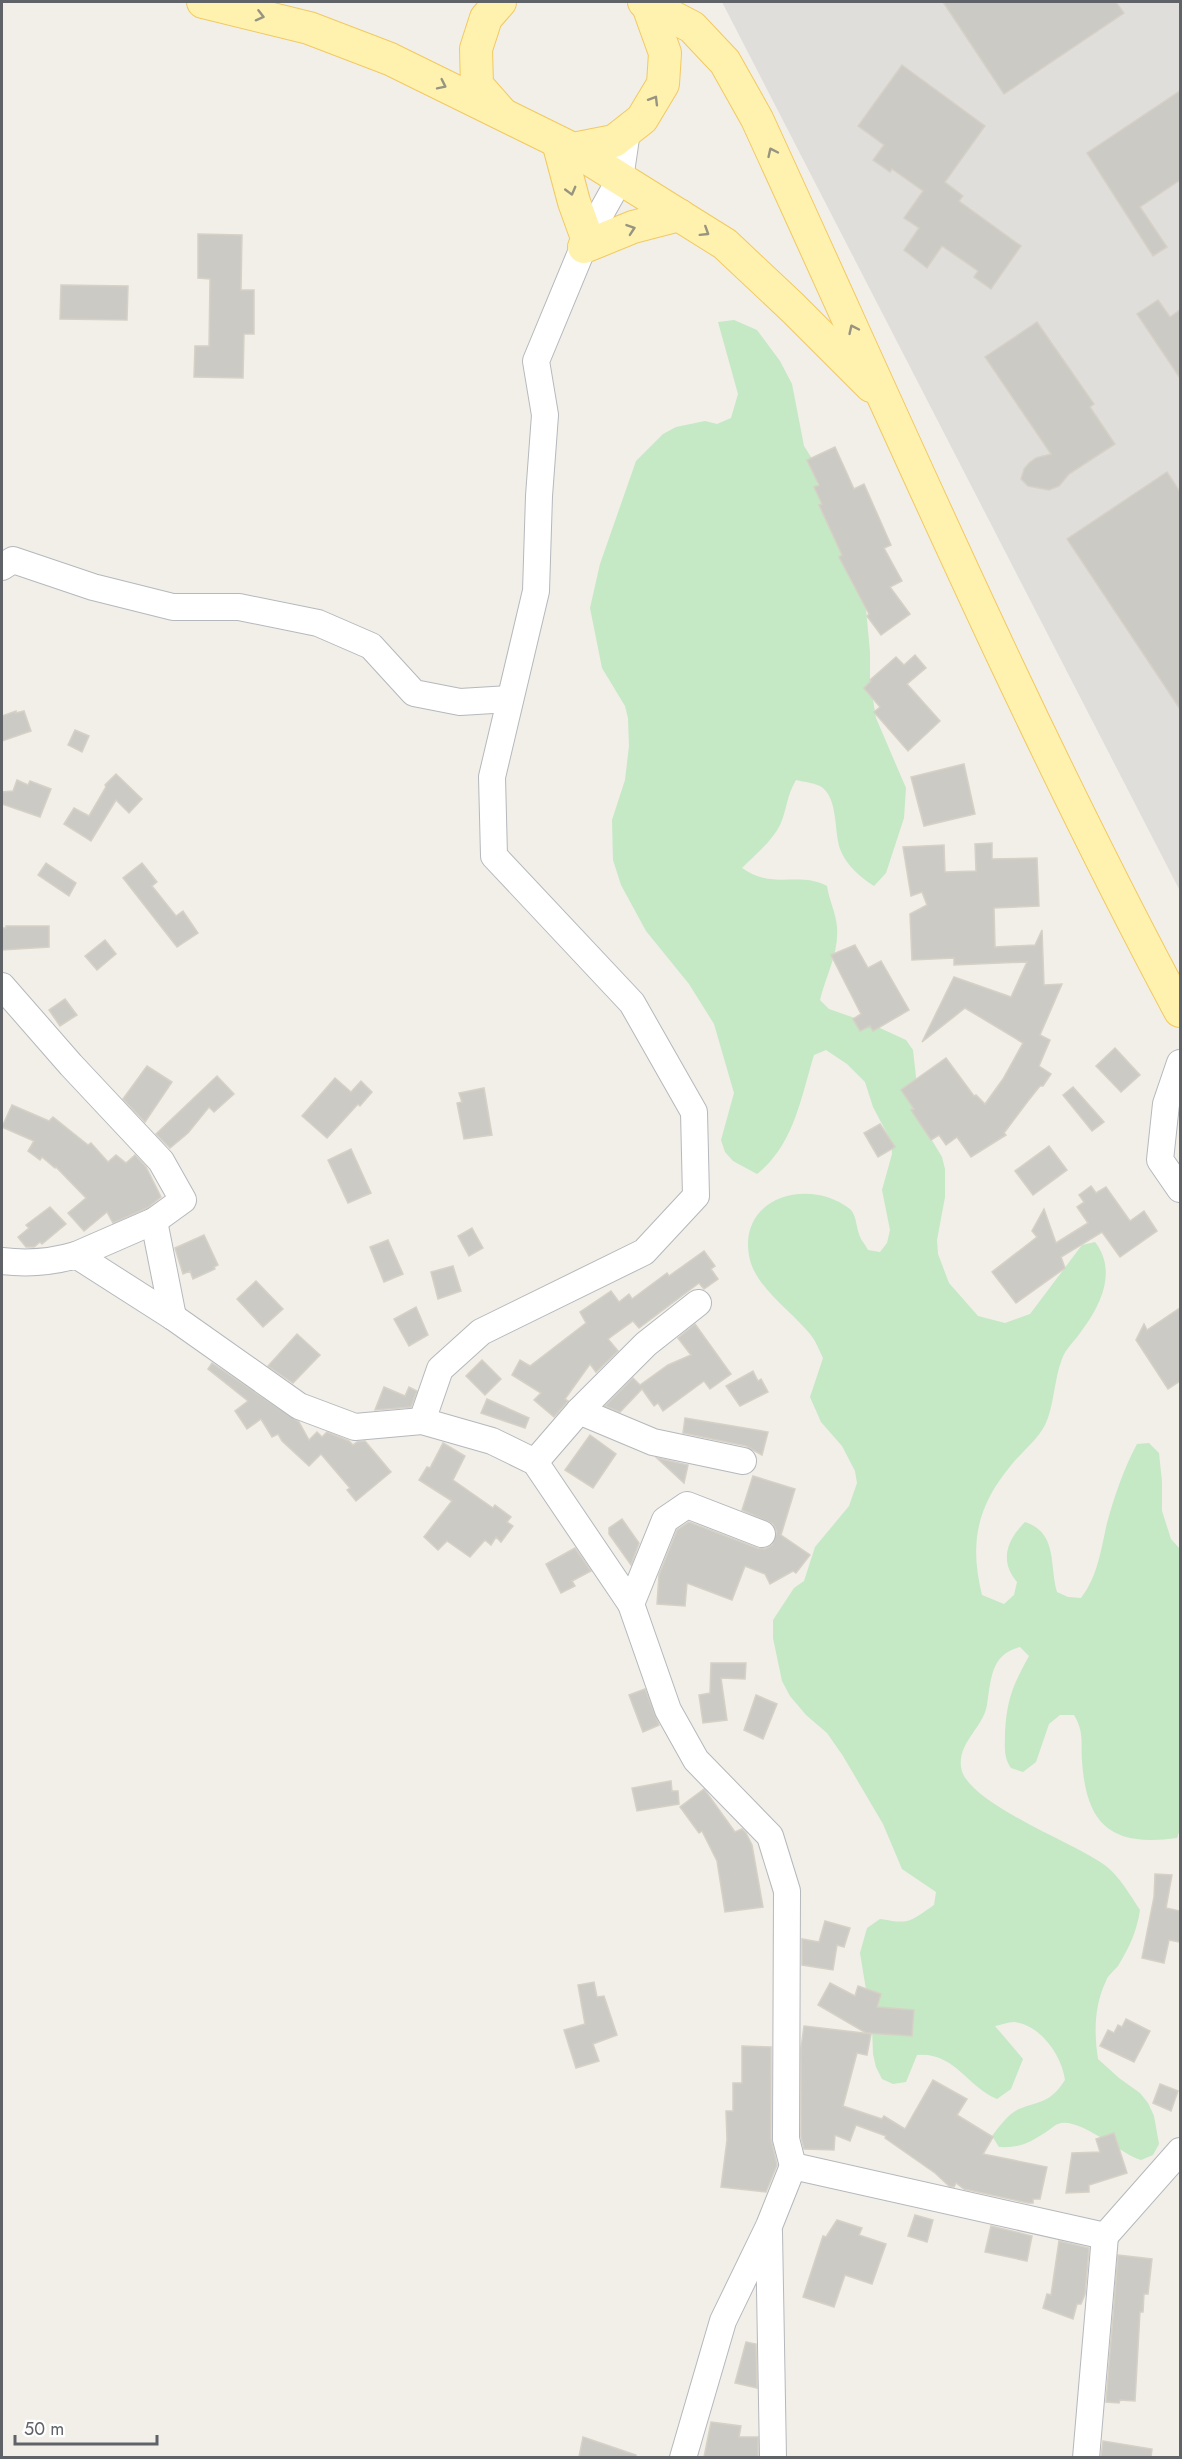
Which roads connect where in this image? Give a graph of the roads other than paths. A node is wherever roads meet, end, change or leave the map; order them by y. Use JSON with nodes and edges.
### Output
{"nodes":[{"id":1,"x":203,"y":2,"type":"edge"},
{"id":2,"x":500,"y":2,"type":"edge"},
{"id":3,"x":646,"y":2,"type":"edge"},
{"id":4,"x":504,"y":116,"type":"junction"},
{"id":5,"x":627,"y":131,"type":"junction"},
{"id":6,"x":566,"y":145,"type":"junction"},
{"id":7,"x":620,"y":179,"type":"junction"},
{"id":8,"x":679,"y":215,"type":"junction"},
{"id":9,"x":586,"y":242,"type":"junction"},
{"id":10,"x":886,"y":401,"type":"junction"},
{"id":11,"x":5,"y":564,"type":"edge"},
{"id":12,"x":510,"y":699,"type":"junction"},
{"id":13,"x":2,"y":986,"type":"edge"},
{"id":14,"x":1180,"y":1011,"type":"edge"},
{"id":15,"x":1180,"y":1063,"type":"edge"},
{"id":16,"x":1180,"y":1189,"type":"edge"},
{"id":17,"x":154,"y":1221,"type":"junction"},
{"id":18,"x":76,"y":1255,"type":"junction"},
{"id":19,"x":2,"y":1261,"type":"edge"},
{"id":20,"x":698,"y":1303,"type":"dead end"},
{"id":21,"x":173,"y":1317,"type":"junction"},
{"id":22,"x":579,"y":1411,"type":"junction"},
{"id":23,"x":422,"y":1421,"type":"junction"},
{"id":24,"x":743,"y":1461,"type":"dead end"},
{"id":25,"x":535,"y":1462,"type":"junction"},
{"id":26,"x":762,"y":1533,"type":"dead end"},
{"id":27,"x":631,"y":1604,"type":"junction"},
{"id":28,"x":1180,"y":2151,"type":"edge"},
{"id":29,"x":793,"y":2166,"type":"junction"},
{"id":30,"x":769,"y":2226,"type":"junction"},
{"id":31,"x":1105,"y":2236,"type":"junction"},
{"id":32,"x":683,"y":2457,"type":"edge"},
{"id":33,"x":773,"y":2457,"type":"edge"},
{"id":34,"x":1086,"y":2457,"type":"edge"}],
"edges":[{"from":1,"to":4,"type":"main road","one_way":true},
{"from":2,"to":4,"type":"main road"},
{"from":5,"to":3,"type":"main road","one_way":true},
{"from":10,"to":3,"type":"main road","one_way":true},
{"from":4,"to":6,"type":"main road"},
{"from":5,"to":6,"type":"main road"},
{"from":5,"to":7,"type":"street"},
{"from":6,"to":7,"type":"main road"},
{"from":6,"to":9,"type":"main road","one_way":true},
{"from":7,"to":8,"type":"main road"},
{"from":7,"to":9,"type":"street"},
{"from":9,"to":8,"type":"main road","one_way":true},
{"from":8,"to":10,"type":"main road","one_way":true},
{"from":9,"to":12,"type":"street"},
{"from":10,"to":14,"type":"main road"},
{"from":11,"to":12,"type":"street"},
{"from":12,"to":23,"type":"street"},
{"from":13,"to":17,"type":"street"},
{"from":15,"to":16,"type":"street"},
{"from":17,"to":18,"type":"street"},
{"from":17,"to":21,"type":"street"},
{"from":18,"to":19,"type":"street"},
{"from":18,"to":21,"type":"street"},
{"from":20,"to":22,"type":"street"},
{"from":21,"to":23,"type":"street"},
{"from":22,"to":24,"type":"street"},
{"from":22,"to":25,"type":"street"},
{"from":23,"to":25,"type":"street"},
{"from":25,"to":27,"type":"street"},
{"from":26,"to":27,"type":"street"},
{"from":27,"to":29,"type":"street"},
{"from":28,"to":31,"type":"street"},
{"from":29,"to":30,"type":"street"},
{"from":29,"to":31,"type":"street"},
{"from":30,"to":32,"type":"street"},
{"from":30,"to":33,"type":"street"},
{"from":31,"to":34,"type":"street"}]}
